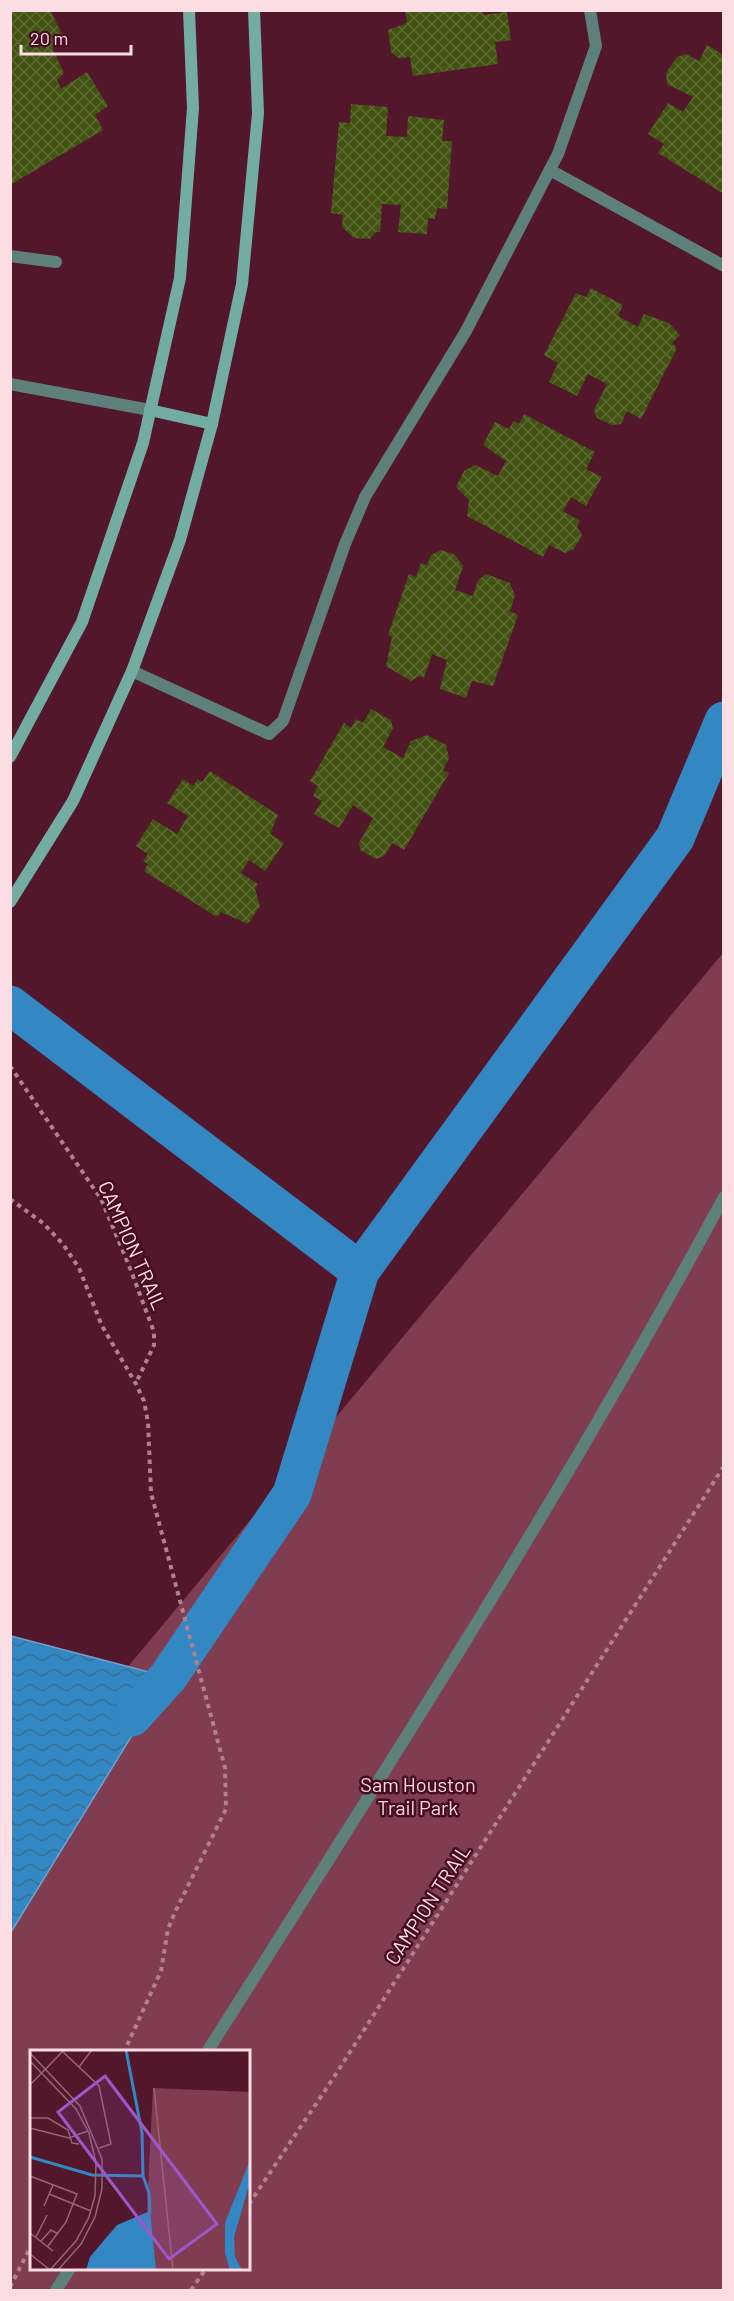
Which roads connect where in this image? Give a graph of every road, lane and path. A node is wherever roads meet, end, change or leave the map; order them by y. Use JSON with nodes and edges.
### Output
{"nodes":[{"id":1,"x":189,"y":10,"type":"edge"},
{"id":2,"x":254,"y":10,"type":"edge"},
{"id":3,"x":590,"y":10,"type":"edge"},
{"id":4,"x":550,"y":170,"type":"junction"},
{"id":5,"x":10,"y":256,"type":"edge"},
{"id":6,"x":56,"y":262,"type":"dead end"},
{"id":7,"x":723,"y":266,"type":"edge"},
{"id":8,"x":10,"y":384,"type":"edge"},
{"id":9,"x":150,"y":410,"type":"junction"},
{"id":10,"x":212,"y":424,"type":"junction"},
{"id":11,"x":132,"y":671,"type":"junction"},
{"id":12,"x":10,"y":757,"type":"edge"},
{"id":13,"x":10,"y":902,"type":"edge"},
{"id":14,"x":10,"y":1066,"type":"edge"},
{"id":15,"x":723,"y":1197,"type":"edge"},
{"id":16,"x":10,"y":1199,"type":"edge"},
{"id":17,"x":136,"y":1384,"type":"junction"},
{"id":18,"x":723,"y":1467,"type":"edge"},
{"id":19,"x":125,"y":2050,"type":"edge"},
{"id":20,"x":208,"y":2050,"type":"edge"},
{"id":21,"x":250,"y":2202,"type":"edge"},
{"id":22,"x":30,"y":2248,"type":"edge"},
{"id":23,"x":68,"y":2271,"type":"edge"},
{"id":24,"x":204,"y":2271,"type":"edge"},
{"id":25,"x":10,"y":2288,"type":"edge"},
{"id":26,"x":56,"y":2290,"type":"edge"},
{"id":27,"x":191,"y":2290,"type":"edge"}],
"edges":[{"from":1,"to":9,"type":"main road"},
{"from":2,"to":10,"type":"main road"},
{"from":3,"to":4,"type":"lane"},
{"from":4,"to":7,"type":"lane"},
{"from":4,"to":11,"type":"lane"},
{"from":5,"to":6,"type":"lane"},
{"from":8,"to":9,"type":"lane"},
{"from":9,"to":10,"type":"main road"},
{"from":9,"to":12,"type":"main road"},
{"from":10,"to":11,"type":"main road"},
{"from":11,"to":13,"type":"main road"},
{"from":14,"to":17,"type":"path","name":"CAMPION TRAIL"},
{"from":15,"to":20,"type":"lane"},
{"from":16,"to":17,"type":"path"},
{"from":17,"to":19,"type":"path"},
{"from":18,"to":21,"type":"path","name":"CAMPION TRAIL"},
{"from":22,"to":25,"type":"path"},
{"from":23,"to":26,"type":"lane"},
{"from":24,"to":27,"type":"path"}]}
